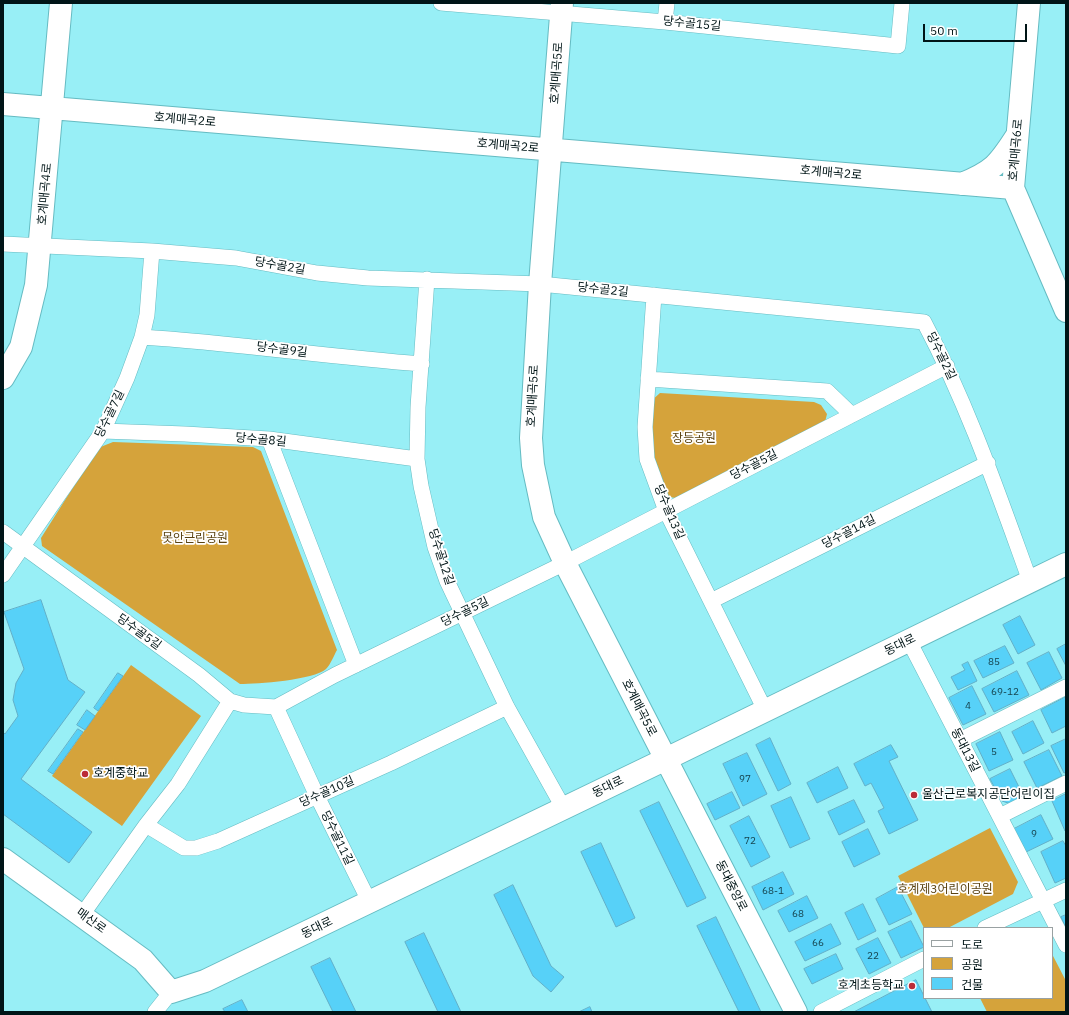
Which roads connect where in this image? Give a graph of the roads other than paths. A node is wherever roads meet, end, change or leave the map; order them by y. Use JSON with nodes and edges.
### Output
{"nodes":[{"id":1,"x":61,"y":3,"type":"edge"},
{"id":2,"x":447,"y":3,"type":"edge"},
{"id":3,"x":667,"y":3,"type":"edge"},
{"id":4,"x":902,"y":3,"type":"edge"},
{"id":5,"x":1029,"y":3,"type":"edge"},
{"id":6,"x":562,"y":7,"type":"edge"},
{"id":7,"x":665,"y":22,"type":"junction"},
{"id":8,"x":3,"y":104,"type":"edge"},
{"id":9,"x":52,"y":109,"type":"junction"},
{"id":10,"x":1018,"y":134,"type":"junction"},
{"id":11,"x":552,"y":149,"type":"junction"},
{"id":12,"x":961,"y":184,"type":"junction"},
{"id":13,"x":1013,"y":188,"type":"junction"},
{"id":14,"x":3,"y":244,"type":"edge"},
{"id":15,"x":40,"y":246,"type":"junction"},
{"id":16,"x":152,"y":252,"type":"junction"},
{"id":17,"x":427,"y":280,"type":"junction"},
{"id":18,"x":540,"y":284,"type":"junction"},
{"id":19,"x":654,"y":295,"type":"junction"},
{"id":20,"x":1066,"y":311,"type":"edge"},
{"id":21,"x":142,"y":337,"type":"junction"},
{"id":22,"x":422,"y":364,"type":"junction"},
{"id":23,"x":947,"y":366,"type":"junction"},
{"id":24,"x":3,"y":378,"type":"edge"},
{"id":25,"x":648,"y":379,"type":"junction"},
{"id":26,"x":852,"y":415,"type":"junction"},
{"id":27,"x":104,"y":432,"type":"junction"},
{"id":28,"x":269,"y":439,"type":"junction"},
{"id":29,"x":417,"y":459,"type":"junction"},
{"id":30,"x":988,"y":463,"type":"junction"},
{"id":31,"x":666,"y":511,"type":"junction"},
{"id":32,"x":3,"y":532,"type":"edge"},
{"id":33,"x":23,"y":547,"type":"junction"},
{"id":34,"x":565,"y":563,"type":"junction"},
{"id":35,"x":1066,"y":564,"type":"edge"},
{"id":36,"x":3,"y":574,"type":"edge"},
{"id":37,"x":1030,"y":581,"type":"junction"},
{"id":38,"x":711,"y":601,"type":"junction"},
{"id":39,"x":462,"y":614,"type":"junction"},
{"id":40,"x":909,"y":641,"type":"junction"},
{"id":41,"x":356,"y":665,"type":"junction"},
{"id":42,"x":1066,"y":687,"type":"edge"},
{"id":43,"x":230,"y":701,"type":"junction"},
{"id":44,"x":276,"y":707,"type":"junction"},
{"id":45,"x":507,"y":707,"type":"junction"},
{"id":46,"x":765,"y":710,"type":"junction"},
{"id":47,"x":960,"y":740,"type":"junction"},
{"id":48,"x":666,"y":759,"type":"junction"},
{"id":49,"x":1066,"y":783,"type":"edge"},
{"id":50,"x":317,"y":796,"type":"junction"},
{"id":51,"x":564,"y":809,"type":"junction"},
{"id":52,"x":1000,"y":816,"type":"junction"},
{"id":53,"x":146,"y":825,"type":"junction"},
{"id":54,"x":3,"y":859,"type":"edge"},
{"id":55,"x":1066,"y":890,"type":"edge"},
{"id":56,"x":1044,"y":901,"type":"junction"},
{"id":57,"x":370,"y":902,"type":"junction"},
{"id":58,"x":82,"y":915,"type":"junction"},
{"id":59,"x":988,"y":927,"type":"edge"},
{"id":60,"x":1066,"y":945,"type":"edge"},
{"id":61,"x":923,"y":960,"type":"edge"},
{"id":62,"x":171,"y":992,"type":"junction"},
{"id":63,"x":155,"y":1012,"type":"edge"},
{"id":64,"x":796,"y":1012,"type":"edge"},
{"id":65,"x":821,"y":1012,"type":"edge"}],
"edges":[{"from":1,"to":9,"type":"street","name":"호계매곡4로"},
{"from":2,"to":6,"type":"street","name":"당수골15길"},
{"from":3,"to":7,"type":"street"},
{"from":4,"to":7,"type":"street","name":"당수골15길"},
{"from":5,"to":10,"type":"street","name":"호계매곡6로"},
{"from":6,"to":7,"type":"street","name":"당수골15길"},
{"from":6,"to":11,"type":"street","name":"호계매곡5로"},
{"from":8,"to":9,"type":"street","name":"호계매곡2로"},
{"from":9,"to":11,"type":"street","name":"호계매곡2로"},
{"from":9,"to":15,"type":"street","name":"호계매곡4로"},
{"from":10,"to":12,"type":"street"},
{"from":10,"to":13,"type":"street","name":"호계매곡6로"},
{"from":11,"to":12,"type":"street","name":"호계매곡2로"},
{"from":11,"to":18,"type":"street","name":"호계매곡5로"},
{"from":12,"to":13,"type":"street","name":"호계매곡2로"},
{"from":13,"to":20,"type":"street","name":"호계매곡6로"},
{"from":14,"to":15,"type":"street","name":"당수골2길"},
{"from":15,"to":16,"type":"street","name":"당수골2길"},
{"from":15,"to":24,"type":"street","name":"호계매곡4로"},
{"from":16,"to":17,"type":"street","name":"당수골2길"},
{"from":16,"to":21,"type":"street","name":"당수골7길"},
{"from":17,"to":18,"type":"street","name":"당수골2길"},
{"from":17,"to":22,"type":"street","name":"당수골12길"},
{"from":18,"to":19,"type":"street","name":"당수골2길"},
{"from":18,"to":34,"type":"street","name":"호계매곡5로"},
{"from":19,"to":23,"type":"street","name":"당수골2길"},
{"from":19,"to":25,"type":"street","name":"당수골13길"},
{"from":21,"to":22,"type":"street","name":"당수골9길"},
{"from":21,"to":27,"type":"street","name":"당수골7길"},
{"from":22,"to":29,"type":"street","name":"당수골12길"},
{"from":23,"to":26,"type":"street","name":"당수골5길"},
{"from":23,"to":30,"type":"street","name":"당수골2길"},
{"from":25,"to":26,"type":"street"},
{"from":25,"to":31,"type":"street","name":"당수골13길"},
{"from":26,"to":31,"type":"street","name":"당수골5길"},
{"from":27,"to":28,"type":"street","name":"당수골8길"},
{"from":27,"to":33,"type":"street","name":"당수골7길"},
{"from":28,"to":29,"type":"street","name":"당수골8길"},
{"from":28,"to":41,"type":"street"},
{"from":29,"to":39,"type":"street","name":"당수골12길"},
{"from":30,"to":37,"type":"street","name":"당수골2길"},
{"from":30,"to":38,"type":"street","name":"당수골14길"},
{"from":31,"to":34,"type":"street","name":"당수골5길"},
{"from":31,"to":38,"type":"street","name":"당수골13길"},
{"from":32,"to":33,"type":"street","name":"당수골5길"},
{"from":33,"to":36,"type":"street","name":"당수골7길"},
{"from":33,"to":43,"type":"street","name":"당수골5길"},
{"from":34,"to":39,"type":"street","name":"당수골5길"},
{"from":34,"to":48,"type":"street","name":"호계매곡5로"},
{"from":35,"to":37,"type":"street","name":"동대로"},
{"from":37,"to":40,"type":"street","name":"동대로"},
{"from":38,"to":46,"type":"street","name":"당수골13길"},
{"from":39,"to":41,"type":"street","name":"당수골5길"},
{"from":39,"to":45,"type":"street","name":"당수골12길"},
{"from":40,"to":46,"type":"street","name":"동대로"},
{"from":40,"to":47,"type":"street","name":"동대13길"},
{"from":41,"to":44,"type":"street","name":"당수골5길"},
{"from":42,"to":47,"type":"street"},
{"from":43,"to":44,"type":"street","name":"당수골5길"},
{"from":43,"to":53,"type":"street"},
{"from":44,"to":50,"type":"street","name":"당수골11길"},
{"from":45,"to":50,"type":"street","name":"당수골10길"},
{"from":45,"to":51,"type":"street","name":"당수골12길"},
{"from":46,"to":48,"type":"street","name":"동대로"},
{"from":47,"to":52,"type":"street","name":"동대13길"},
{"from":48,"to":51,"type":"street","name":"동대로"},
{"from":48,"to":64,"type":"street","name":"동대중앙로"},
{"from":49,"to":52,"type":"street"},
{"from":50,"to":53,"type":"street","name":"당수골10길"},
{"from":50,"to":57,"type":"street","name":"당수골11길"},
{"from":51,"to":57,"type":"street","name":"동대로"},
{"from":52,"to":56,"type":"street","name":"동대13길"},
{"from":53,"to":58,"type":"street"},
{"from":54,"to":58,"type":"street","name":"매산로"},
{"from":55,"to":56,"type":"street"},
{"from":56,"to":59,"type":"street"},
{"from":56,"to":60,"type":"street","name":"동대13길"},
{"from":57,"to":62,"type":"street","name":"동대로"},
{"from":58,"to":62,"type":"street","name":"매산로"},
{"from":61,"to":65,"type":"street"},
{"from":62,"to":63,"type":"street"}]}
